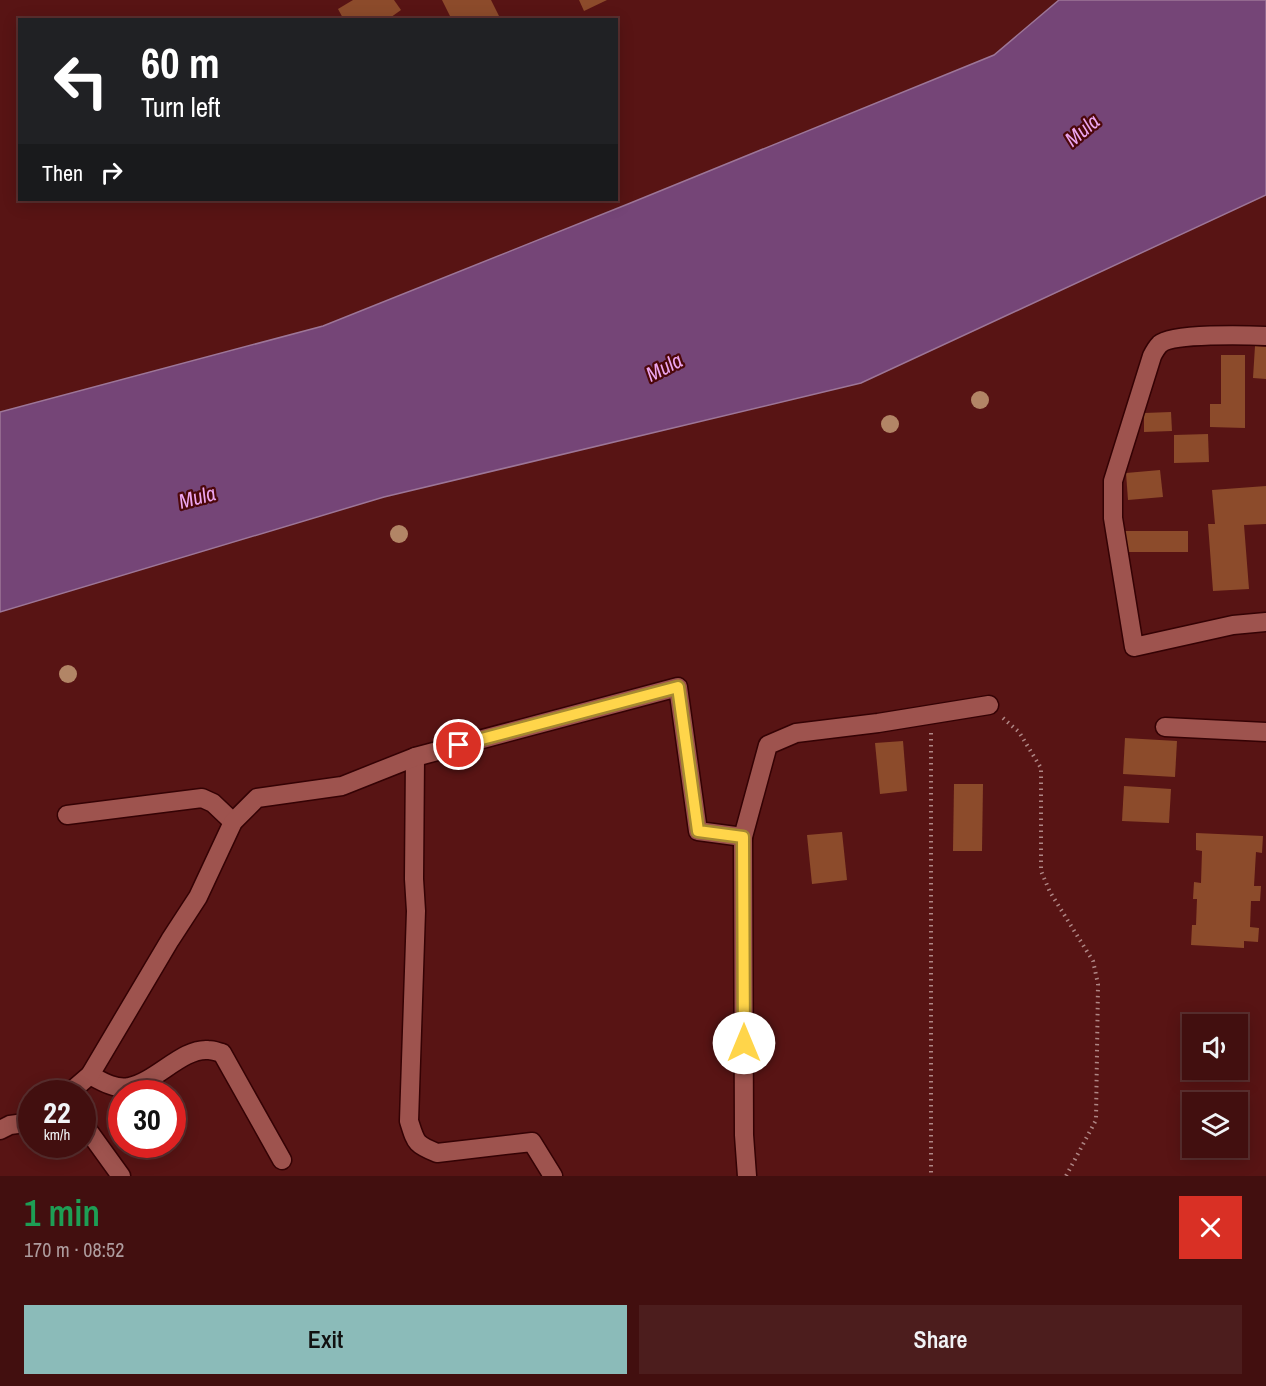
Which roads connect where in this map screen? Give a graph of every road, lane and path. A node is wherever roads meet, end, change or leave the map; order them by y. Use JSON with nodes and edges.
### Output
{"nodes":[{"id":1,"x":1266,"y":336,"type":"edge"},
{"id":2,"x":1266,"y":622,"type":"edge"},
{"id":3,"x":989,"y":705,"type":"joint"},
{"id":4,"x":931,"y":714,"type":"junction"},
{"id":5,"x":1165,"y":727,"type":"dead end"},
{"id":6,"x":1266,"y":732,"type":"edge"},
{"id":7,"x":415,"y":757,"type":"junction"},
{"id":8,"x":67,"y":816,"type":"dead end"},
{"id":9,"x":233,"y":822,"type":"junction"},
{"id":10,"x":743,"y":837,"type":"junction"},
{"id":11,"x":90,"y":1075,"type":"junction"},
{"id":12,"x":84,"y":1080,"type":"edge"},
{"id":13,"x":18,"y":1124,"type":"edge"},
{"id":14,"x":0,"y":1130,"type":"edge"},
{"id":15,"x":96,"y":1141,"type":"edge"},
{"id":16,"x":282,"y":1160,"type":"dead end"},
{"id":17,"x":121,"y":1176,"type":"edge"},
{"id":18,"x":553,"y":1176,"type":"edge"},
{"id":19,"x":747,"y":1176,"type":"edge"},
{"id":20,"x":931,"y":1176,"type":"edge"},
{"id":21,"x":1066,"y":1176,"type":"edge"}],
"edges":[{"from":1,"to":2,"type":"street"},
{"from":3,"to":4,"type":"street"},
{"from":3,"to":21,"type":"path"},
{"from":4,"to":10,"type":"street"},
{"from":4,"to":20,"type":"path"},
{"from":5,"to":6,"type":"street"},
{"from":7,"to":9,"type":"street"},
{"from":7,"to":10,"type":"street"},
{"from":7,"to":18,"type":"street"},
{"from":8,"to":9,"type":"street"},
{"from":9,"to":11,"type":"street"},
{"from":10,"to":19,"type":"street"},
{"from":11,"to":12,"type":"street"},
{"from":11,"to":16,"type":"street"},
{"from":13,"to":14,"type":"street"},
{"from":15,"to":17,"type":"street"}]}
